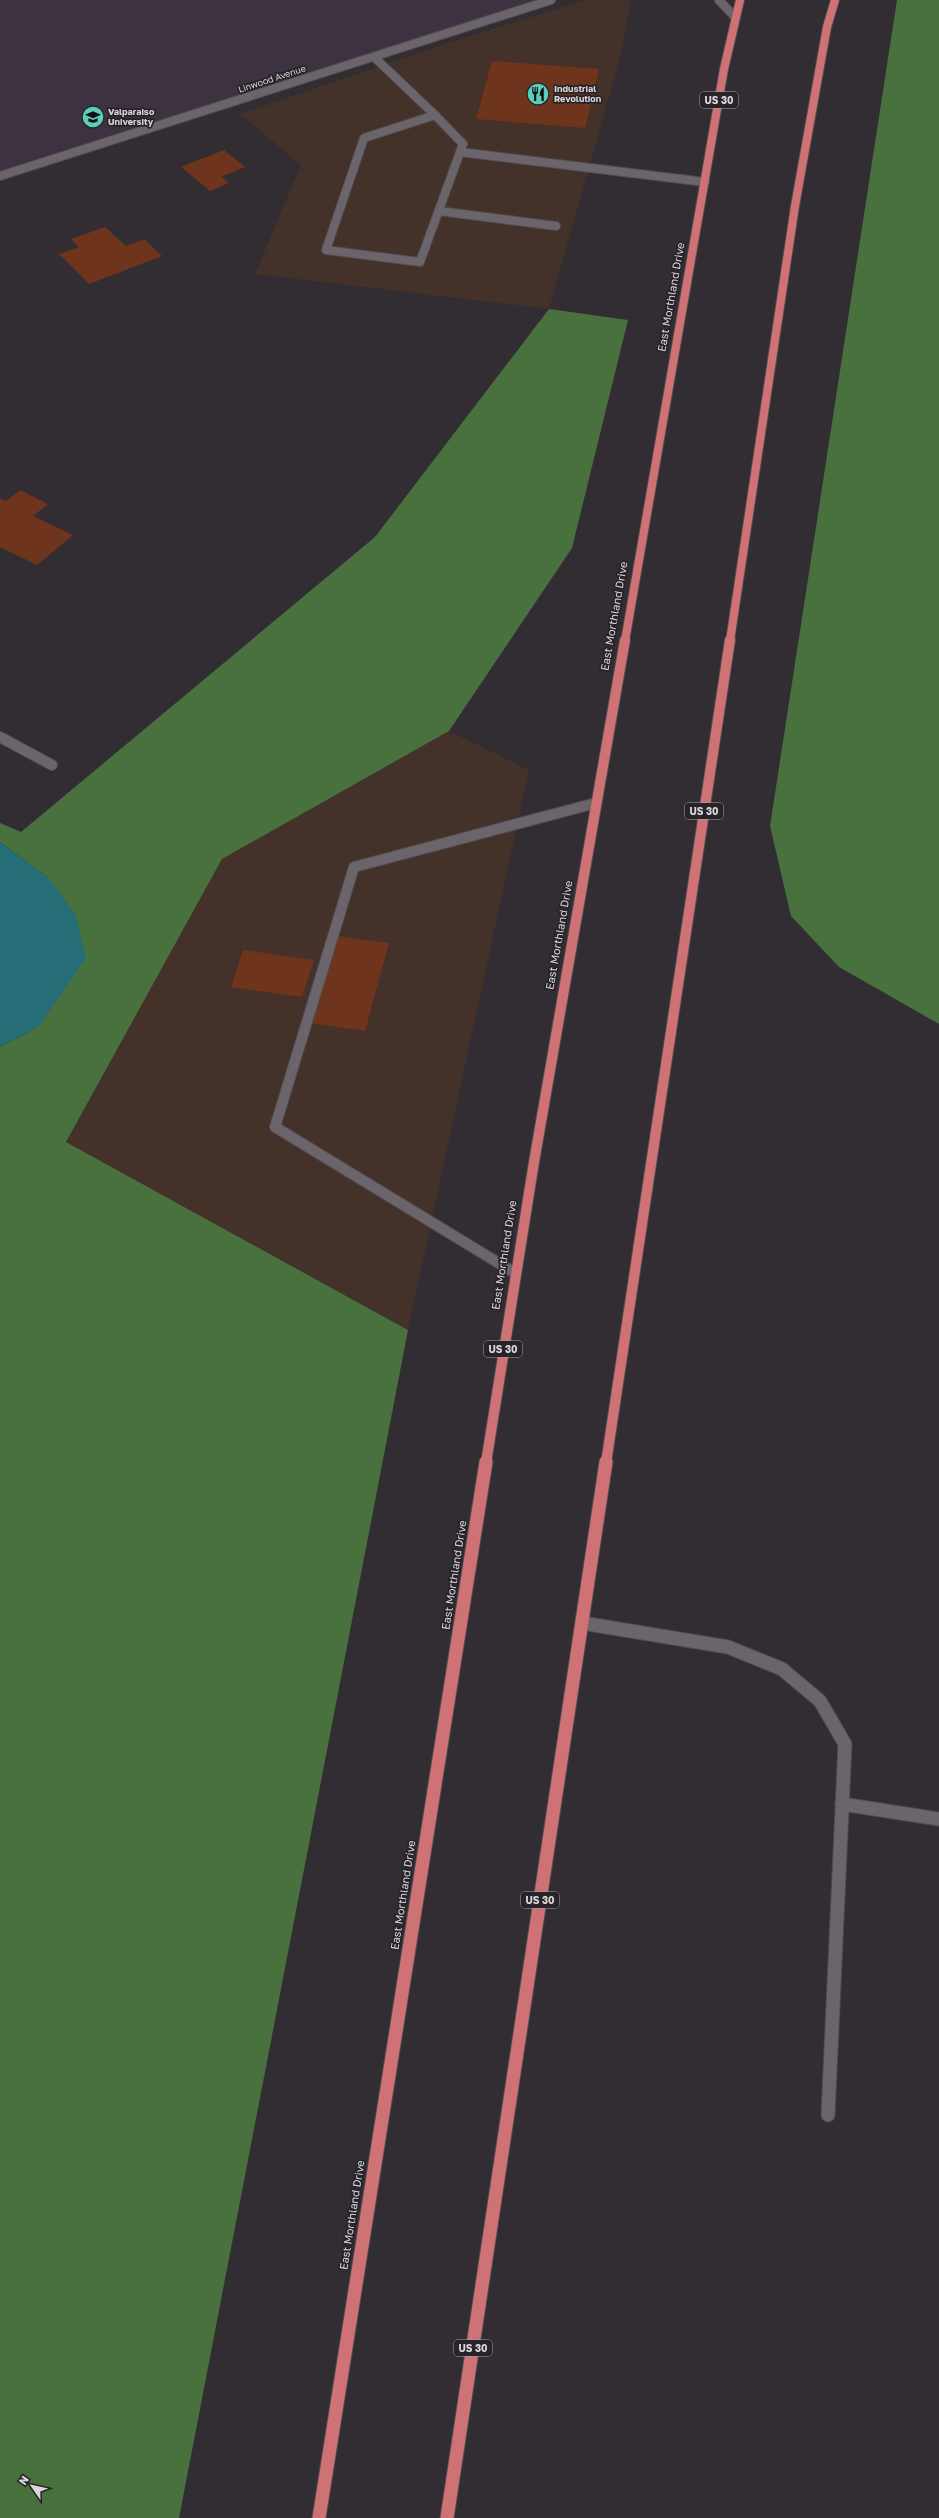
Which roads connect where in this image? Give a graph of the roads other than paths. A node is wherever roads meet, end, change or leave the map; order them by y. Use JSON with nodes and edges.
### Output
{"nodes":[{"id":1,"x":551,"y":0,"type":"edge"},
{"id":2,"x":719,"y":0,"type":"edge"},
{"id":3,"x":740,"y":0,"type":"edge"},
{"id":4,"x":835,"y":0,"type":"edge"},
{"id":5,"x":735,"y":17,"type":"junction"},
{"id":6,"x":374,"y":56,"type":"junction"},
{"id":7,"x":435,"y":115,"type":"junction"},
{"id":8,"x":460,"y":152,"type":"junction"},
{"id":9,"x":0,"y":176,"type":"edge"},
{"id":10,"x":704,"y":182,"type":"junction"},
{"id":11,"x":439,"y":211,"type":"junction"},
{"id":12,"x":556,"y":226,"type":"dead end"},
{"id":13,"x":0,"y":737,"type":"edge"},
{"id":14,"x":52,"y":765,"type":"dead end"},
{"id":15,"x":596,"y":803,"type":"junction"},
{"id":16,"x":515,"y":1273,"type":"junction"},
{"id":17,"x":582,"y":1623,"type":"junction"},
{"id":18,"x":842,"y":1804,"type":"junction"},
{"id":19,"x":939,"y":1819,"type":"edge"},
{"id":20,"x":828,"y":2115,"type":"dead end"},
{"id":21,"x":319,"y":2518,"type":"edge"},
{"id":22,"x":447,"y":2518,"type":"edge"}],
"edges":[{"from":1,"to":6,"type":"street","name":"Linwood Avenue"},
{"from":2,"to":5,"type":"street"},
{"from":3,"to":5,"type":"highway","name":"East Morthland Drive","number":"US 30"},
{"from":4,"to":17,"type":"highway","number":"US 30"},
{"from":5,"to":10,"type":"highway","name":"East Morthland Drive","number":"US 30"},
{"from":6,"to":7,"type":"street"},
{"from":6,"to":9,"type":"street","name":"Linwood Avenue"},
{"from":7,"to":8,"type":"street"},
{"from":7,"to":11,"type":"street"},
{"from":8,"to":10,"type":"street"},
{"from":8,"to":11,"type":"street"},
{"from":10,"to":15,"type":"highway","name":"East Morthland Drive","number":"US 30"},
{"from":11,"to":12,"type":"street"},
{"from":13,"to":14,"type":"street"},
{"from":15,"to":16,"type":"highway","name":"East Morthland Drive","number":"US 30"},
{"from":15,"to":16,"type":"street"},
{"from":16,"to":21,"type":"highway","name":"East Morthland Drive","number":"US 30"},
{"from":17,"to":18,"type":"street"},
{"from":17,"to":22,"type":"highway","number":"US 30"},
{"from":18,"to":19,"type":"street"},
{"from":18,"to":20,"type":"street"}]}
